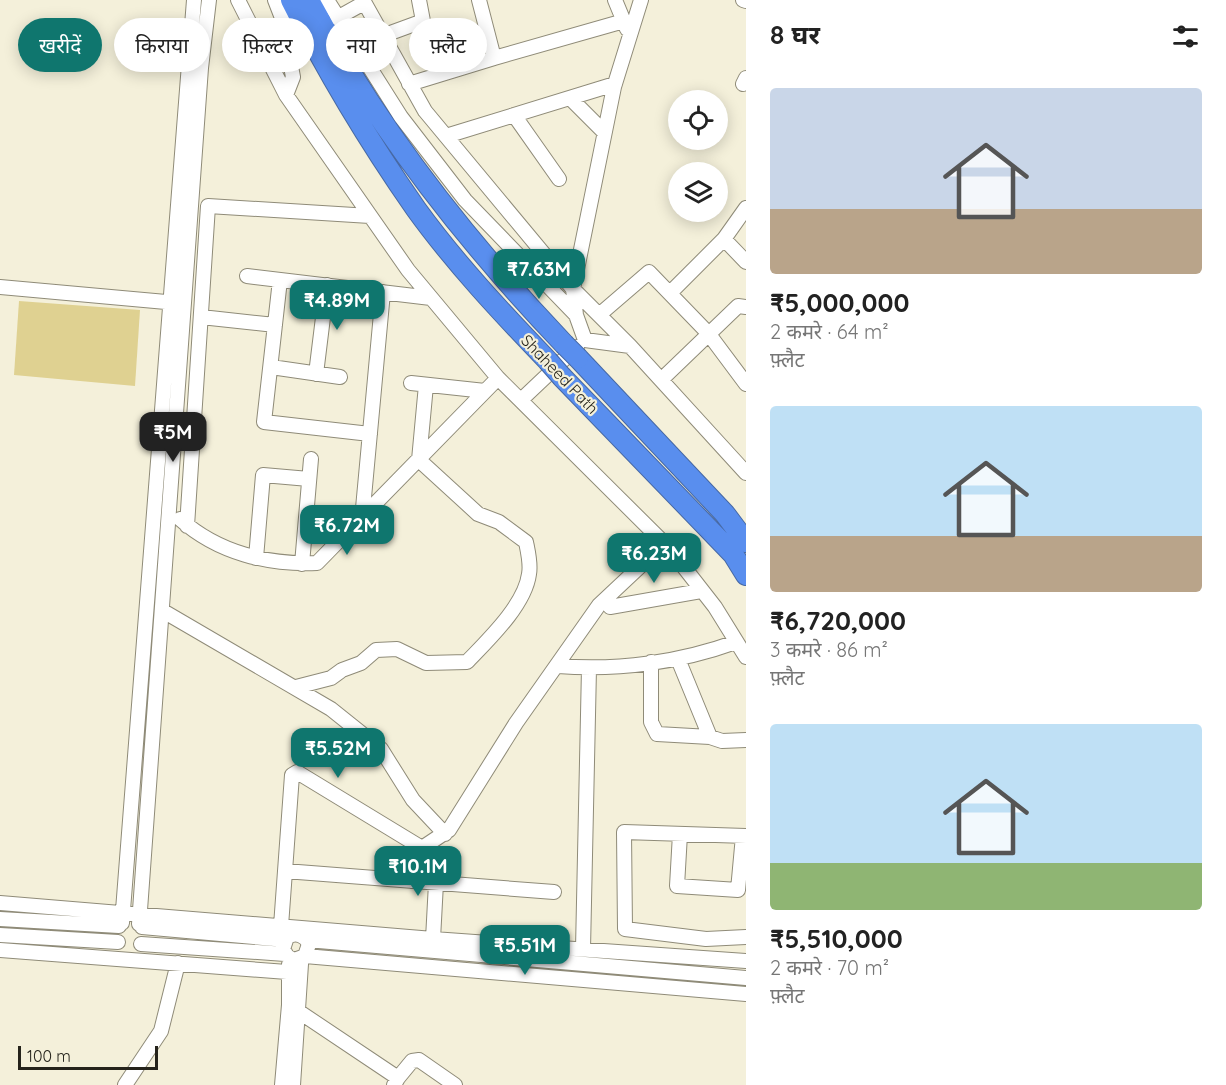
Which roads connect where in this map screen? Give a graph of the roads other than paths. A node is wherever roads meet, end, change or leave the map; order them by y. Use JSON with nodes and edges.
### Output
{"nodes":[{"id":1,"x":194,"y":0,"type":"edge"},
{"id":2,"x":209,"y":0,"type":"edge"},
{"id":3,"x":238,"y":0,"type":"edge"},
{"id":4,"x":274,"y":0,"type":"edge"},
{"id":5,"x":291,"y":0,"type":"edge"},
{"id":6,"x":309,"y":0,"type":"edge"},
{"id":7,"x":327,"y":0,"type":"edge"},
{"id":8,"x":420,"y":0,"type":"edge"},
{"id":9,"x":615,"y":0,"type":"edge"},
{"id":10,"x":641,"y":0,"type":"edge"},
{"id":11,"x":363,"y":1,"type":"edge"},
{"id":12,"x":483,"y":1,"type":"edge"},
{"id":13,"x":338,"y":18,"type":"joint"},
{"id":14,"x":372,"y":18,"type":"edge"},
{"id":15,"x":624,"y":21,"type":"junction"},
{"id":16,"x":397,"y":31,"type":"edge"},
{"id":17,"x":630,"y":35,"type":"junction"},
{"id":18,"x":494,"y":58,"type":"junction"},
{"id":19,"x":397,"y":63,"type":"edge"},
{"id":20,"x":372,"y":72,"type":"edge"},
{"id":21,"x":409,"y":84,"type":"junction"},
{"id":22,"x":615,"y":84,"type":"junction"},
{"id":23,"x":286,"y":95,"type":"junction"},
{"id":24,"x":357,"y":98,"type":"junction"},
{"id":25,"x":570,"y":98,"type":"junction"},
{"id":26,"x":514,"y":115,"type":"junction"},
{"id":27,"x":604,"y":132,"type":"junction"},
{"id":28,"x":446,"y":136,"type":"junction"},
{"id":29,"x":560,"y":179,"type":"dead end"},
{"id":30,"x":177,"y":204,"type":"junction"},
{"id":31,"x":192,"y":205,"type":"junction"},
{"id":32,"x":208,"y":206,"type":"junction"},
{"id":33,"x":746,"y":208,"type":"edge"},
{"id":34,"x":370,"y":216,"type":"junction"},
{"id":35,"x":724,"y":239,"type":"junction"},
{"id":36,"x":746,"y":262,"type":"edge"},
{"id":37,"x":552,"y":264,"type":"junction"},
{"id":38,"x":247,"y":276,"type":"dead end"},
{"id":39,"x":537,"y":276,"type":"junction"},
{"id":40,"x":280,"y":280,"type":"junction"},
{"id":41,"x":327,"y":285,"type":"junction"},
{"id":42,"x":0,"y":287,"type":"edge"},
{"id":43,"x":573,"y":289,"type":"junction"},
{"id":44,"x":383,"y":292,"type":"junction"},
{"id":45,"x":670,"y":293,"type":"junction"},
{"id":46,"x":431,"y":298,"type":"junction"},
{"id":47,"x":170,"y":302,"type":"junction"},
{"id":48,"x":185,"y":303,"type":"junction"},
{"id":49,"x":743,"y":303,"type":"edge"},
{"id":50,"x":576,"y":315,"type":"junction"},
{"id":51,"x":599,"y":315,"type":"junction"},
{"id":52,"x":201,"y":317,"type":"junction"},
{"id":53,"x":275,"y":324,"type":"junction"},
{"id":54,"x":708,"y":333,"type":"junction"},
{"id":55,"x":585,"y":340,"type":"junction"},
{"id":56,"x":630,"y":346,"type":"junction"},
{"id":57,"x":271,"y":367,"type":"junction"},
{"id":58,"x":316,"y":374,"type":"junction"},
{"id":59,"x":340,"y":377,"type":"dead end"},
{"id":60,"x":498,"y":378,"type":"junction"},
{"id":61,"x":661,"y":380,"type":"junction"},
{"id":62,"x":411,"y":383,"type":"dead end"},
{"id":63,"x":746,"y":384,"type":"edge"},
{"id":64,"x":426,"y":385,"type":"junction"},
{"id":65,"x":486,"y":392,"type":"junction"},
{"id":66,"x":521,"y":400,"type":"junction"},
{"id":67,"x":370,"y":434,"type":"junction"},
{"id":68,"x":311,"y":459,"type":"dead end"},
{"id":69,"x":419,"y":460,"type":"junction"},
{"id":70,"x":746,"y":473,"type":"edge"},
{"id":71,"x":309,"y":479,"type":"junction"},
{"id":72,"x":154,"y":495,"type":"junction"},
{"id":73,"x":170,"y":511,"type":"junction"},
{"id":74,"x":362,"y":519,"type":"junction"},
{"id":75,"x":187,"y":526,"type":"junction"},
{"id":76,"x":746,"y":542,"type":"edge"},
{"id":77,"x":664,"y":543,"type":"junction"},
{"id":78,"x":256,"y":558,"type":"junction"},
{"id":79,"x":302,"y":564,"type":"junction"},
{"id":80,"x":746,"y":574,"type":"edge"},
{"id":81,"x":148,"y":579,"type":"junction"},
{"id":82,"x":165,"y":580,"type":"junction"},
{"id":83,"x":702,"y":591,"type":"junction"},
{"id":84,"x":610,"y":607,"type":"dead end"},
{"id":85,"x":163,"y":611,"type":"junction"},
{"id":86,"x":736,"y":642,"type":"junction"},
{"id":87,"x":746,"y":657,"type":"edge"},
{"id":88,"x":678,"y":660,"type":"junction"},
{"id":89,"x":651,"y":662,"type":"junction"},
{"id":90,"x":558,"y":666,"type":"junction"},
{"id":91,"x":589,"y":668,"type":"junction"},
{"id":92,"x":296,"y":687,"type":"junction"},
{"id":93,"x":710,"y":737,"type":"junction"},
{"id":94,"x":746,"y":740,"type":"edge"},
{"id":95,"x":445,"y":834,"type":"junction"},
{"id":96,"x":680,"y":834,"type":"junction"},
{"id":97,"x":745,"y":836,"type":"edge"},
{"id":98,"x":422,"y":848,"type":"junction"},
{"id":99,"x":285,"y":871,"type":"junction"},
{"id":100,"x":412,"y":881,"type":"junction"},
{"id":101,"x":436,"y":883,"type":"junction"},
{"id":102,"x":554,"y":892,"type":"dead end"},
{"id":103,"x":0,"y":903,"type":"edge"},
{"id":104,"x":0,"y":918,"type":"edge"},
{"id":105,"x":121,"y":921,"type":"junction"},
{"id":106,"x":141,"y":922,"type":"junction"},
{"id":107,"x":281,"y":926,"type":"junction"},
{"id":108,"x":0,"y":935,"type":"edge"},
{"id":109,"x":746,"y":937,"type":"edge"},
{"id":110,"x":433,"y":939,"type":"junction"},
{"id":111,"x":307,"y":940,"type":"junction"},
{"id":112,"x":118,"y":942,"type":"junction"},
{"id":113,"x":141,"y":944,"type":"junction"},
{"id":114,"x":583,"y":949,"type":"junction"},
{"id":115,"x":0,"y":950,"type":"edge"},
{"id":116,"x":294,"y":959,"type":"junction"},
{"id":117,"x":746,"y":961,"type":"edge"},
{"id":118,"x":178,"y":963,"type":"junction"},
{"id":119,"x":746,"y":978,"type":"edge"},
{"id":120,"x":746,"y":993,"type":"edge"},
{"id":121,"x":294,"y":1008,"type":"junction"},
{"id":122,"x":396,"y":1082,"type":"edge"},
{"id":123,"x":125,"y":1085,"type":"edge"},
{"id":124,"x":282,"y":1085,"type":"edge"},
{"id":125,"x":293,"y":1085,"type":"edge"},
{"id":126,"x":455,"y":1085,"type":"edge"}],
"edges":[{"from":1,"to":30,"type":"street"},
{"from":2,"to":31,"type":"street"},
{"from":3,"to":23,"type":"street"},
{"from":4,"to":23,"type":"street"},
{"from":5,"to":24,"type":"highway"},
{"from":6,"to":24,"type":"highway"},
{"from":7,"to":13,"type":"street"},
{"from":8,"to":16,"type":"street"},
{"from":9,"to":15,"type":"street"},
{"from":10,"to":17,"type":"street"},
{"from":11,"to":13,"type":"street"},
{"from":11,"to":14,"type":"street"},
{"from":12,"to":18,"type":"street"},
{"from":15,"to":17,"type":"street"},
{"from":15,"to":18,"type":"street"},
{"from":17,"to":22,"type":"street"},
{"from":18,"to":21,"type":"street"},
{"from":19,"to":21,"type":"street"},
{"from":20,"to":39,"type":"street"},
{"from":21,"to":28,"type":"street"},
{"from":22,"to":25,"type":"street"},
{"from":22,"to":27,"type":"street"},
{"from":23,"to":34,"type":"street"},
{"from":24,"to":76,"type":"highway","name":"Shaheed Path","bridge":true},
{"from":24,"to":80,"type":"highway","name":"Shaheed Path","bridge":true},
{"from":25,"to":26,"type":"street"},
{"from":25,"to":27,"type":"street"},
{"from":26,"to":28,"type":"street"},
{"from":26,"to":29,"type":"street"},
{"from":27,"to":43,"type":"street"},
{"from":28,"to":37,"type":"street"},
{"from":30,"to":31,"type":"street"},
{"from":30,"to":47,"type":"street"},
{"from":31,"to":32,"type":"street"},
{"from":31,"to":48,"type":"street"},
{"from":32,"to":34,"type":"street"},
{"from":32,"to":52,"type":"street"},
{"from":33,"to":35,"type":"street"},
{"from":34,"to":46,"type":"street"},
{"from":35,"to":36,"type":"street"},
{"from":35,"to":45,"type":"street"},
{"from":37,"to":39,"type":"street"},
{"from":37,"to":43,"type":"street"},
{"from":38,"to":40,"type":"street"},
{"from":39,"to":50,"type":"street"},
{"from":40,"to":41,"type":"street"},
{"from":40,"to":53,"type":"street"},
{"from":41,"to":44,"type":"street"},
{"from":41,"to":58,"type":"street"},
{"from":42,"to":47,"type":"street"},
{"from":43,"to":50,"type":"street"},
{"from":43,"to":51,"type":"street"},
{"from":44,"to":46,"type":"street"},
{"from":44,"to":67,"type":"street"},
{"from":45,"to":51,"type":"street"},
{"from":45,"to":54,"type":"street"},
{"from":46,"to":60,"type":"street"},
{"from":47,"to":48,"type":"street"},
{"from":47,"to":72,"type":"street"},
{"from":48,"to":73,"type":"street"},
{"from":49,"to":54,"type":"street"},
{"from":50,"to":55,"type":"street"},
{"from":51,"to":56,"type":"street"},
{"from":52,"to":53,"type":"street"},
{"from":52,"to":75,"type":"street"},
{"from":53,"to":57,"type":"street"},
{"from":54,"to":61,"type":"street"},
{"from":54,"to":63,"type":"street"},
{"from":55,"to":56,"type":"street"},
{"from":55,"to":66,"type":"street"},
{"from":56,"to":61,"type":"street"},
{"from":57,"to":58,"type":"street"},
{"from":57,"to":67,"type":"street"},
{"from":58,"to":59,"type":"street"},
{"from":60,"to":65,"type":"street"},
{"from":60,"to":66,"type":"street"},
{"from":61,"to":70,"type":"street"},
{"from":62,"to":64,"type":"street"},
{"from":64,"to":65,"type":"street"},
{"from":64,"to":69,"type":"street"},
{"from":65,"to":69,"type":"street"},
{"from":66,"to":77,"type":"street"},
{"from":67,"to":74,"type":"street"},
{"from":68,"to":71,"type":"street"},
{"from":69,"to":74,"type":"street"},
{"from":69,"to":92,"type":"street"},
{"from":71,"to":78,"type":"street"},
{"from":71,"to":79,"type":"street"},
{"from":72,"to":73,"type":"street"},
{"from":72,"to":81,"type":"street"},
{"from":73,"to":75,"type":"street"},
{"from":73,"to":82,"type":"street"},
{"from":74,"to":79,"type":"street"},
{"from":75,"to":78,"type":"street"},
{"from":77,"to":83,"type":"street"},
{"from":77,"to":90,"type":"street"},
{"from":78,"to":79,"type":"street"},
{"from":81,"to":82,"type":"street"},
{"from":81,"to":105,"type":"street"},
{"from":82,"to":85,"type":"street"},
{"from":83,"to":84,"type":"street"},
{"from":83,"to":86,"type":"street"},
{"from":85,"to":92,"type":"street"},
{"from":85,"to":106,"type":"street"},
{"from":86,"to":87,"type":"street"},
{"from":86,"to":88,"type":"street"},
{"from":88,"to":89,"type":"street"},
{"from":88,"to":93,"type":"street"},
{"from":89,"to":91,"type":"street"},
{"from":89,"to":93,"type":"street"},
{"from":90,"to":91,"type":"street"},
{"from":90,"to":95,"type":"street"},
{"from":91,"to":114,"type":"street"},
{"from":92,"to":95,"type":"street"},
{"from":93,"to":94,"type":"street"},
{"from":95,"to":98,"type":"street"},
{"from":96,"to":97,"type":"street"},
{"from":96,"to":97,"type":"street"},
{"from":96,"to":109,"type":"street"},
{"from":98,"to":99,"type":"street"},
{"from":98,"to":100,"type":"street"},
{"from":99,"to":100,"type":"street"},
{"from":99,"to":107,"type":"street"},
{"from":100,"to":101,"type":"street"},
{"from":101,"to":102,"type":"street"},
{"from":101,"to":110,"type":"street"},
{"from":103,"to":105,"type":"street"},
{"from":104,"to":105,"type":"street"},
{"from":105,"to":106,"type":"street"},
{"from":105,"to":112,"type":"street"},
{"from":106,"to":107,"type":"street"},
{"from":106,"to":113,"type":"street"},
{"from":106,"to":116,"type":"street"},
{"from":107,"to":110,"type":"street"},
{"from":108,"to":112,"type":"street"},
{"from":110,"to":114,"type":"street"},
{"from":111,"to":116,"type":"street"},
{"from":111,"to":116,"type":"street"},
{"from":111,"to":119,"type":"street"},
{"from":112,"to":113,"type":"street"},
{"from":113,"to":116,"type":"street"},
{"from":114,"to":117,"type":"street"},
{"from":115,"to":118,"type":"street"},
{"from":116,"to":118,"type":"street"},
{"from":116,"to":120,"type":"street"},
{"from":116,"to":121,"type":"street"},
{"from":118,"to":123,"type":"street"},
{"from":121,"to":122,"type":"street"},
{"from":121,"to":124,"type":"street"},
{"from":121,"to":125,"type":"street"},
{"from":122,"to":126,"type":"street"}]}
